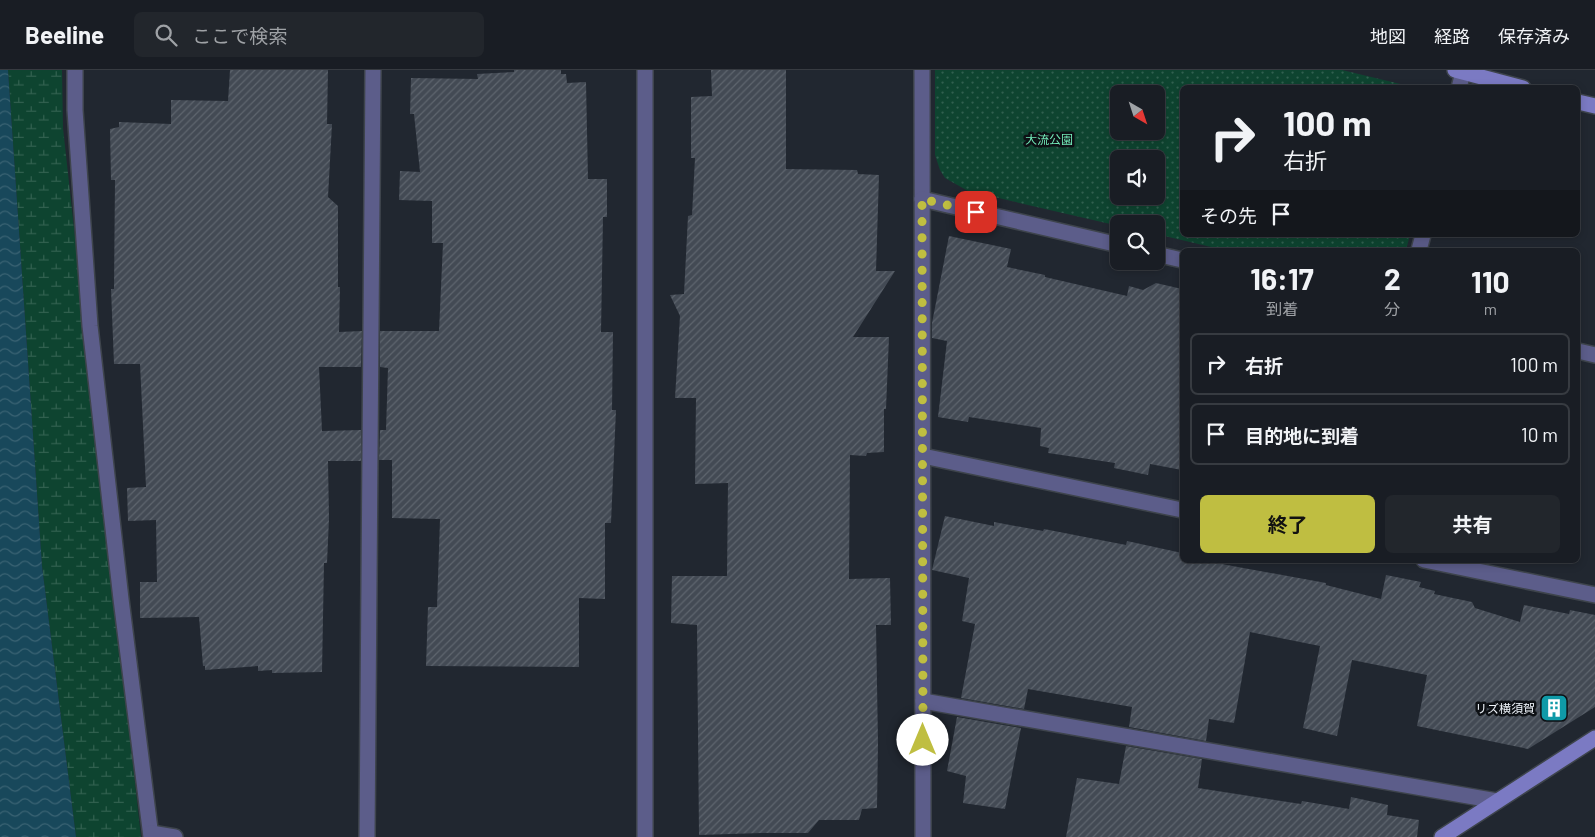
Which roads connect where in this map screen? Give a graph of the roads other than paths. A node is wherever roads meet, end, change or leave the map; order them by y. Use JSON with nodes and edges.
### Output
{"nodes":[{"id":1,"x":75,"y":70,"type":"edge"},
{"id":2,"x":373,"y":70,"type":"edge"},
{"id":3,"x":645,"y":70,"type":"edge"},
{"id":4,"x":922,"y":70,"type":"edge"},
{"id":5,"x":1459,"y":71,"type":"edge"},
{"id":6,"x":1459,"y":85,"type":"edge"},
{"id":7,"x":1512,"y":85,"type":"edge"},
{"id":8,"x":1580,"y":102,"type":"edge"},
{"id":9,"x":1595,"y":106,"type":"edge"},
{"id":10,"x":922,"y":199,"type":"junction"},
{"id":11,"x":1110,"y":243,"type":"edge"},
{"id":12,"x":1165,"y":256,"type":"edge"},
{"id":13,"x":1180,"y":260,"type":"edge"},
{"id":14,"x":1580,"y":352,"type":"edge"},
{"id":15,"x":1595,"y":355,"type":"edge"},
{"id":16,"x":923,"y":456,"type":"junction"},
{"id":17,"x":1180,"y":510,"type":"edge"},
{"id":18,"x":1438,"y":563,"type":"edge"},
{"id":19,"x":1595,"y":596,"type":"edge"},
{"id":20,"x":923,"y":701,"type":"junction"},
{"id":21,"x":1595,"y":738,"type":"edge"},
{"id":22,"x":1497,"y":801,"type":"junction"},
{"id":23,"x":151,"y":835,"type":"edge"},
{"id":24,"x":175,"y":837,"type":"edge"},
{"id":25,"x":367,"y":837,"type":"edge"},
{"id":26,"x":645,"y":837,"type":"edge"},
{"id":27,"x":923,"y":837,"type":"edge"},
{"id":28,"x":1442,"y":837,"type":"edge"}],
"edges":[{"from":1,"to":23,"type":"street"},
{"from":2,"to":25,"type":"street"},
{"from":3,"to":26,"type":"street"},
{"from":4,"to":10,"type":"street"},
{"from":5,"to":6,"type":"street"},
{"from":5,"to":7,"type":"street"},
{"from":8,"to":9,"type":"street"},
{"from":10,"to":11,"type":"street"},
{"from":10,"to":16,"type":"street"},
{"from":12,"to":13,"type":"street"},
{"from":14,"to":15,"type":"street"},
{"from":16,"to":17,"type":"street"},
{"from":16,"to":20,"type":"street"},
{"from":18,"to":19,"type":"street"},
{"from":20,"to":22,"type":"street"},
{"from":20,"to":27,"type":"street"},
{"from":21,"to":22,"type":"street"},
{"from":22,"to":28,"type":"street"},
{"from":23,"to":24,"type":"street"}]}
